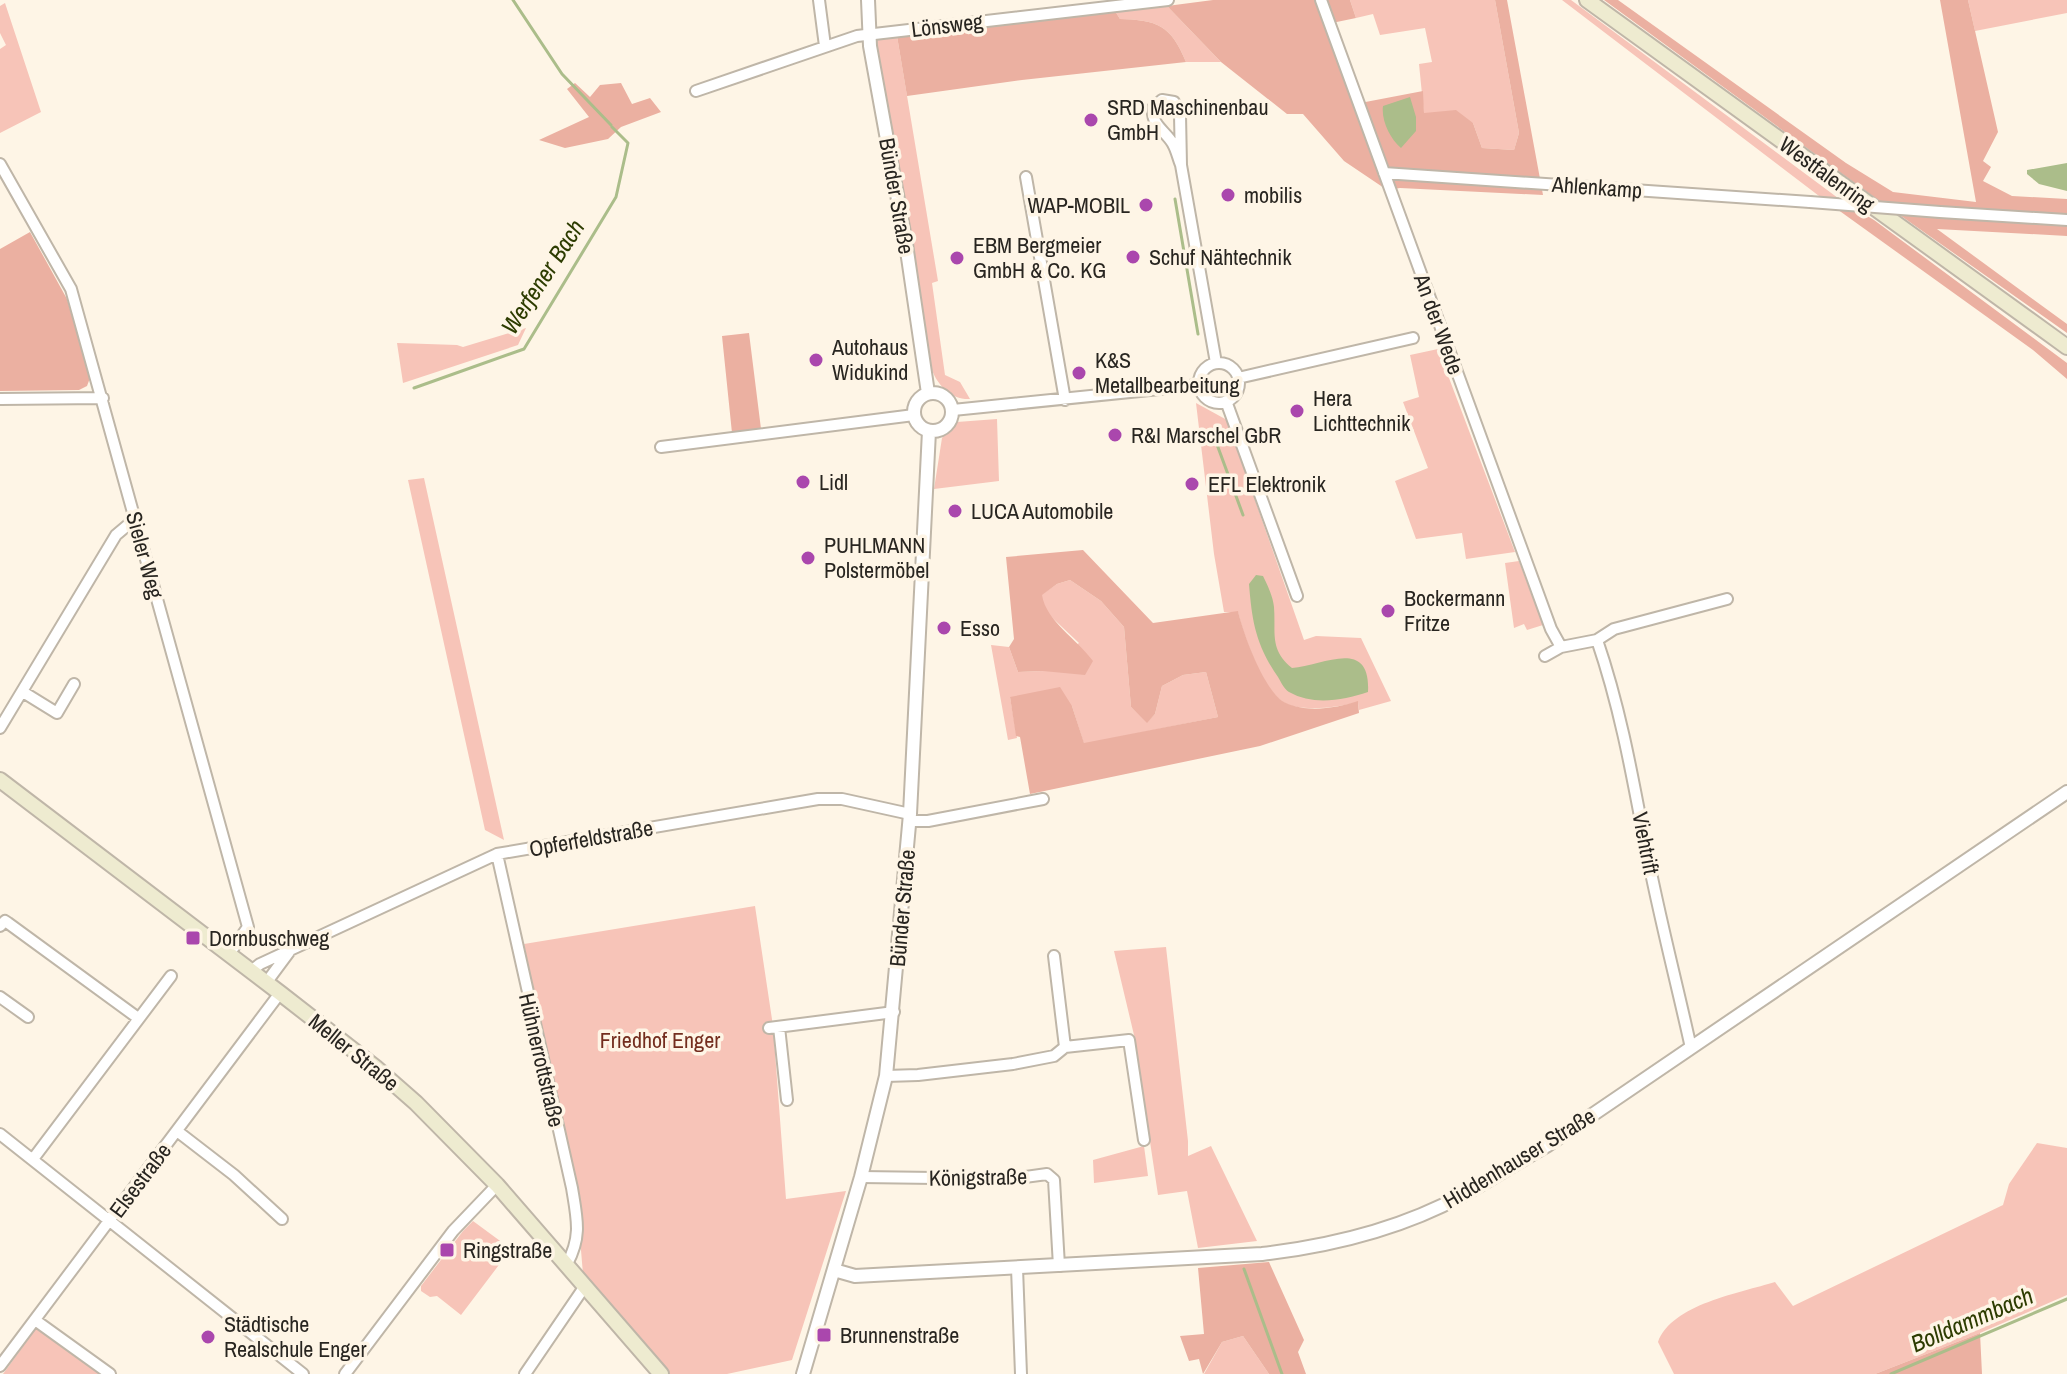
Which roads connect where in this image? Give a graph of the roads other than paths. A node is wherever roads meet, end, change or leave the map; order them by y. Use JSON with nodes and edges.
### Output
{"nodes":[{"id":1,"x":819,"y":0,"type":"edge"},
{"id":2,"x":868,"y":0,"type":"edge"},
{"id":3,"x":1168,"y":0,"type":"edge"},
{"id":4,"x":1321,"y":0,"type":"edge"},
{"id":5,"x":1587,"y":0,"type":"edge"},
{"id":6,"x":869,"y":34,"type":"junction"},
{"id":7,"x":825,"y":46,"type":"junction"},
{"id":8,"x":696,"y":91,"type":"dead end"},
{"id":9,"x":0,"y":164,"type":"edge"},
{"id":10,"x":1181,"y":165,"type":"junction"},
{"id":11,"x":1384,"y":173,"type":"junction"},
{"id":12,"x":1026,"y":177,"type":"dead end"},
{"id":13,"x":2067,"y":220,"type":"edge"},
{"id":14,"x":1413,"y":338,"type":"dead end"},
{"id":15,"x":2067,"y":347,"type":"edge"},
{"id":16,"x":1216,"y":363,"type":"junction"},
{"id":17,"x":1238,"y":378,"type":"junction"},
{"id":18,"x":1199,"y":385,"type":"junction"},
{"id":19,"x":928,"y":393,"type":"junction"},
{"id":20,"x":103,"y":398,"type":"junction"},
{"id":21,"x":0,"y":399,"type":"edge"},
{"id":22,"x":1065,"y":400,"type":"junction"},
{"id":23,"x":1226,"y":401,"type":"junction"},
{"id":24,"x":953,"y":410,"type":"junction"},
{"id":25,"x":914,"y":415,"type":"junction"},
{"id":26,"x":929,"y":431,"type":"junction"},
{"id":27,"x":661,"y":447,"type":"dead end"},
{"id":28,"x":135,"y":519,"type":"junction"},
{"id":29,"x":1297,"y":596,"type":"dead end"},
{"id":30,"x":1727,"y":599,"type":"dead end"},
{"id":31,"x":1597,"y":640,"type":"junction"},
{"id":32,"x":1561,"y":647,"type":"junction"},
{"id":33,"x":1545,"y":656,"type":"dead end"},
{"id":34,"x":74,"y":684,"type":"dead end"},
{"id":35,"x":23,"y":692,"type":"junction"},
{"id":36,"x":0,"y":728,"type":"edge"},
{"id":37,"x":0,"y":780,"type":"edge"},
{"id":38,"x":2067,"y":792,"type":"edge"},
{"id":39,"x":1043,"y":799,"type":"dead end"},
{"id":40,"x":910,"y":818,"type":"junction"},
{"id":41,"x":497,"y":854,"type":"junction"},
{"id":42,"x":0,"y":926,"type":"edge"},
{"id":43,"x":291,"y":950,"type":"junction"},
{"id":44,"x":229,"y":954,"type":"junction"},
{"id":45,"x":1054,"y":956,"type":"dead end"},
{"id":46,"x":251,"y":971,"type":"junction"},
{"id":47,"x":171,"y":976,"type":"dead end"},
{"id":48,"x":266,"y":983,"type":"junction"},
{"id":49,"x":280,"y":993,"type":"junction"},
{"id":50,"x":0,"y":997,"type":"edge"},
{"id":51,"x":894,"y":1012,"type":"junction"},
{"id":52,"x":28,"y":1017,"type":"dead end"},
{"id":53,"x":138,"y":1018,"type":"junction"},
{"id":54,"x":1065,"y":1047,"type":"junction"},
{"id":55,"x":1691,"y":1048,"type":"junction"},
{"id":56,"x":886,"y":1076,"type":"junction"},
{"id":57,"x":787,"y":1100,"type":"dead end"},
{"id":58,"x":177,"y":1131,"type":"junction"},
{"id":59,"x":0,"y":1134,"type":"edge"},
{"id":60,"x":1144,"y":1140,"type":"dead end"},
{"id":61,"x":33,"y":1159,"type":"junction"},
{"id":62,"x":861,"y":1177,"type":"junction"},
{"id":63,"x":497,"y":1185,"type":"junction"},
{"id":64,"x":282,"y":1219,"type":"dead end"},
{"id":65,"x":109,"y":1221,"type":"junction"},
{"id":66,"x":567,"y":1264,"type":"junction"},
{"id":67,"x":1059,"y":1266,"type":"junction"},
{"id":68,"x":1017,"y":1268,"type":"junction"},
{"id":69,"x":834,"y":1270,"type":"junction"},
{"id":70,"x":585,"y":1286,"type":"junction"},
{"id":71,"x":35,"y":1320,"type":"junction"},
{"id":72,"x":0,"y":1366,"type":"edge"},
{"id":73,"x":528,"y":1373,"type":"edge"},
{"id":74,"x":110,"y":1374,"type":"edge"},
{"id":75,"x":303,"y":1374,"type":"edge"},
{"id":76,"x":345,"y":1374,"type":"edge"},
{"id":77,"x":661,"y":1374,"type":"edge"},
{"id":78,"x":803,"y":1374,"type":"edge"},
{"id":79,"x":1021,"y":1374,"type":"edge"}],
"edges":[{"from":1,"to":7,"type":"street"},
{"from":2,"to":6,"type":"street","name":"Bünder Straße"},
{"from":3,"to":6,"type":"street","name":"Lönsweg"},
{"from":4,"to":11,"type":"street","name":"An der Wede"},
{"from":5,"to":15,"type":"main road","name":"Westfalenring"},
{"from":6,"to":7,"type":"street","name":"Lönsweg"},
{"from":6,"to":19,"type":"street","name":"Bünder Straße"},
{"from":7,"to":8,"type":"street","name":"Lönsweg"},
{"from":9,"to":20,"type":"street","name":"Sieler Weg"},
{"from":10,"to":10,"type":"street"},
{"from":10,"to":16,"type":"street"},
{"from":11,"to":13,"type":"street","name":"Ahlenkamp","bridge":true},
{"from":11,"to":32,"type":"street","name":"An der Wede"},
{"from":12,"to":22,"type":"street"},
{"from":14,"to":17,"type":"street"},
{"from":16,"to":17,"type":"street"},
{"from":16,"to":18,"type":"street"},
{"from":17,"to":23,"type":"street"},
{"from":18,"to":22,"type":"street"},
{"from":18,"to":23,"type":"street"},
{"from":19,"to":24,"type":"street"},
{"from":19,"to":25,"type":"street"},
{"from":20,"to":21,"type":"street"},
{"from":20,"to":28,"type":"street","name":"Sieler Weg"},
{"from":22,"to":24,"type":"street"},
{"from":23,"to":29,"type":"street"},
{"from":24,"to":26,"type":"street"},
{"from":25,"to":26,"type":"street"},
{"from":25,"to":27,"type":"street"},
{"from":26,"to":40,"type":"street","name":"Bünder Straße"},
{"from":28,"to":35,"type":"street"},
{"from":28,"to":44,"type":"street","name":"Sieler Weg"},
{"from":30,"to":31,"type":"street"},
{"from":31,"to":32,"type":"street"},
{"from":31,"to":55,"type":"street","name":"Viehtrift"},
{"from":32,"to":33,"type":"street"},
{"from":34,"to":35,"type":"street"},
{"from":35,"to":36,"type":"street"},
{"from":37,"to":44,"type":"main road","name":"Meller Straße"},
{"from":38,"to":55,"type":"street","name":"Hiddenhauser Straße"},
{"from":39,"to":40,"type":"street","name":"Opferfeldstraße"},
{"from":40,"to":41,"type":"street","name":"Opferfeldstraße"},
{"from":40,"to":51,"type":"street","name":"Bünder Straße"},
{"from":41,"to":43,"type":"street","name":"Opferfeldstraße"},
{"from":41,"to":66,"type":"street","name":"Hühnerrottstraße"},
{"from":42,"to":53,"type":"street"},
{"from":43,"to":46,"type":"street","name":"Opferfeldstraße"},
{"from":43,"to":48,"type":"street","name":"Opferfeldstraße"},
{"from":44,"to":46,"type":"main road","name":"Meller Straße"},
{"from":45,"to":54,"type":"street"},
{"from":46,"to":48,"type":"main road","name":"Meller Straße"},
{"from":47,"to":53,"type":"street"},
{"from":48,"to":49,"type":"main road","name":"Meller Straße"},
{"from":49,"to":58,"type":"street","name":"Elsestraße"},
{"from":49,"to":63,"type":"main road","name":"Meller Straße"},
{"from":50,"to":52,"type":"street"},
{"from":51,"to":56,"type":"street","name":"Bünder Straße"},
{"from":51,"to":57,"type":"street"},
{"from":53,"to":61,"type":"street"},
{"from":54,"to":56,"type":"street"},
{"from":54,"to":60,"type":"street"},
{"from":55,"to":67,"type":"street","name":"Hiddenhauser Straße"},
{"from":56,"to":62,"type":"street","name":"Bünder Straße"},
{"from":58,"to":64,"type":"street"},
{"from":58,"to":65,"type":"street","name":"Elsestraße"},
{"from":59,"to":61,"type":"street"},
{"from":61,"to":65,"type":"street"},
{"from":62,"to":67,"type":"street","name":"Königstraße"},
{"from":62,"to":69,"type":"street","name":"Bünder Straße"},
{"from":63,"to":66,"type":"main road","name":"Meller Straße"},
{"from":63,"to":76,"type":"street"},
{"from":65,"to":71,"type":"street","name":"Elsestraße"},
{"from":65,"to":75,"type":"street"},
{"from":66,"to":70,"type":"main road","name":"Meller Straße"},
{"from":67,"to":68,"type":"street","name":"Hiddenhauser Straße"},
{"from":68,"to":69,"type":"street","name":"Hiddenhauser Straße"},
{"from":68,"to":79,"type":"street"},
{"from":69,"to":78,"type":"street","name":"Bünder Straße"},
{"from":70,"to":73,"type":"street"},
{"from":70,"to":77,"type":"main road","name":"Meller Straße"},
{"from":71,"to":72,"type":"street","name":"Elsestraße"},
{"from":71,"to":74,"type":"street"}]}
